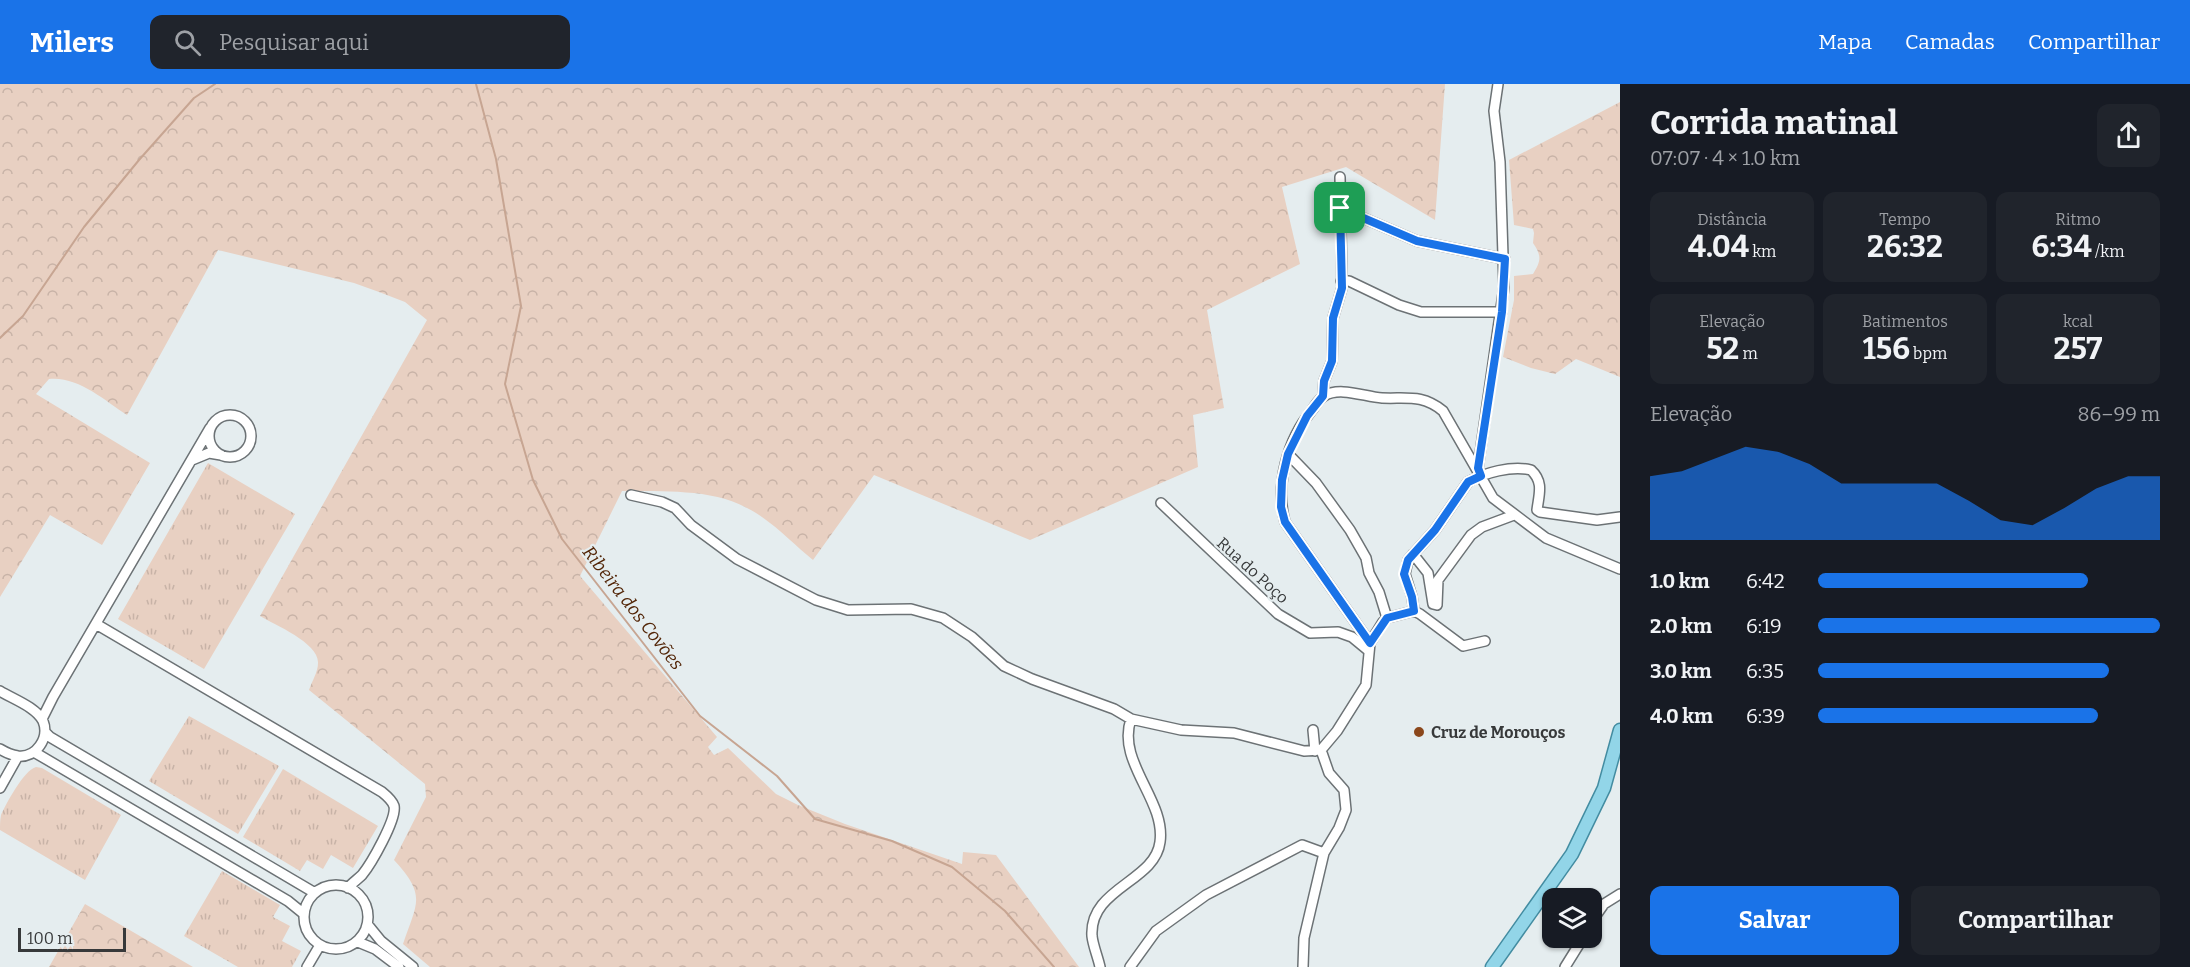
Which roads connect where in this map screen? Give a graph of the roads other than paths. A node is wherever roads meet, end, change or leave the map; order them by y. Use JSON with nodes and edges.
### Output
{"nodes":[{"id":1,"x":1498,"y":84,"type":"edge"},
{"id":2,"x":1340,"y":177,"type":"dead end"},
{"id":3,"x":1340,"y":208,"type":"junction"},
{"id":4,"x":1505,"y":259,"type":"junction"},
{"id":5,"x":1341,"y":281,"type":"junction"},
{"id":6,"x":1502,"y":312,"type":"junction"},
{"id":7,"x":1323,"y":396,"type":"junction"},
{"id":8,"x":210,"y":428,"type":"junction"},
{"id":9,"x":1288,"y":454,"type":"junction"},
{"id":10,"x":221,"y":455,"type":"junction"},
{"id":11,"x":192,"y":460,"type":"junction"},
{"id":12,"x":1480,"y":472,"type":"junction"},
{"id":13,"x":631,"y":495,"type":"dead end"},
{"id":14,"x":1161,"y":503,"type":"dead end"},
{"id":15,"x":1514,"y":515,"type":"junction"},
{"id":16,"x":1620,"y":517,"type":"edge"},
{"id":17,"x":1413,"y":554,"type":"junction"},
{"id":18,"x":1620,"y":569,"type":"edge"},
{"id":19,"x":1414,"y":611,"type":"junction"},
{"id":20,"x":1387,"y":618,"type":"junction"},
{"id":21,"x":96,"y":624,"type":"junction"},
{"id":22,"x":1485,"y":641,"type":"dead end"},
{"id":23,"x":1369,"y":647,"type":"junction"},
{"id":24,"x":0,"y":692,"type":"edge"},
{"id":25,"x":52,"y":697,"type":"junction"},
{"id":26,"x":31,"y":708,"type":"junction"},
{"id":27,"x":42,"y":719,"type":"junction"},
{"id":28,"x":1131,"y":719,"type":"junction"},
{"id":29,"x":1313,"y":730,"type":"dead end"},
{"id":30,"x":1620,"y":730,"type":"edge"},
{"id":31,"x":45,"y":732,"type":"junction"},
{"id":32,"x":0,"y":749,"type":"edge"},
{"id":33,"x":1318,"y":750,"type":"junction"},
{"id":34,"x":34,"y":752,"type":"junction"},
{"id":35,"x":18,"y":756,"type":"junction"},
{"id":36,"x":0,"y":788,"type":"edge"},
{"id":37,"x":1324,"y":853,"type":"junction"},
{"id":38,"x":363,"y":874,"type":"junction"},
{"id":39,"x":348,"y":888,"type":"junction"},
{"id":40,"x":315,"y":893,"type":"junction"},
{"id":41,"x":1619,"y":894,"type":"edge"},
{"id":42,"x":359,"y":895,"type":"junction"},
{"id":43,"x":1602,"y":907,"type":"edge"},
{"id":44,"x":304,"y":914,"type":"junction"},
{"id":45,"x":368,"y":925,"type":"junction"},
{"id":46,"x":358,"y":942,"type":"junction"},
{"id":47,"x":320,"y":945,"type":"junction"},
{"id":48,"x":1577,"y":948,"type":"edge"},
{"id":49,"x":307,"y":967,"type":"edge"},
{"id":50,"x":399,"y":967,"type":"edge"},
{"id":51,"x":413,"y":967,"type":"edge"},
{"id":52,"x":1100,"y":967,"type":"edge"},
{"id":53,"x":1130,"y":967,"type":"edge"},
{"id":54,"x":1303,"y":967,"type":"edge"},
{"id":55,"x":1492,"y":967,"type":"edge"},
{"id":56,"x":1565,"y":967,"type":"edge"}],
"edges":[{"from":1,"to":4,"type":"street"},
{"from":2,"to":3,"type":"street"},
{"from":3,"to":4,"type":"street"},
{"from":3,"to":5,"type":"street"},
{"from":4,"to":6,"type":"street"},
{"from":5,"to":6,"type":"street"},
{"from":5,"to":7,"type":"street"},
{"from":6,"to":12,"type":"street"},
{"from":7,"to":9,"type":"street"},
{"from":7,"to":12,"type":"street"},
{"from":8,"to":10,"type":"street"},
{"from":8,"to":10,"type":"street"},
{"from":8,"to":11,"type":"street"},
{"from":9,"to":20,"type":"street"},
{"from":9,"to":23,"type":"street"},
{"from":10,"to":11,"type":"street"},
{"from":11,"to":21,"type":"street"},
{"from":12,"to":15,"type":"street"},
{"from":12,"to":16,"type":"street"},
{"from":12,"to":17,"type":"street"},
{"from":13,"to":28,"type":"street"},
{"from":14,"to":23,"type":"street","name":"Rua do Poço"},
{"from":15,"to":17,"type":"street"},
{"from":15,"to":18,"type":"street"},
{"from":17,"to":19,"type":"street"},
{"from":19,"to":20,"type":"street"},
{"from":19,"to":22,"type":"street"},
{"from":20,"to":23,"type":"street"},
{"from":21,"to":25,"type":"street"},
{"from":21,"to":38,"type":"street"},
{"from":23,"to":33,"type":"street"},
{"from":24,"to":26,"type":"street"},
{"from":25,"to":26,"type":"street"},
{"from":25,"to":27,"type":"street"},
{"from":26,"to":27,"type":"street"},
{"from":27,"to":31,"type":"street"},
{"from":28,"to":33,"type":"street"},
{"from":28,"to":52,"type":"street"},
{"from":29,"to":33,"type":"street"},
{"from":30,"to":55,"type":"main road"},
{"from":31,"to":34,"type":"street"},
{"from":31,"to":40,"type":"street"},
{"from":32,"to":35,"type":"street"},
{"from":33,"to":37,"type":"street"},
{"from":34,"to":35,"type":"street"},
{"from":34,"to":44,"type":"street"},
{"from":35,"to":36,"type":"street"},
{"from":37,"to":53,"type":"street"},
{"from":37,"to":54,"type":"street"},
{"from":38,"to":39,"type":"street"},
{"from":38,"to":42,"type":"street"},
{"from":39,"to":40,"type":"street"},
{"from":39,"to":42,"type":"street"},
{"from":40,"to":44,"type":"street"},
{"from":41,"to":43,"type":"street"},
{"from":42,"to":45,"type":"street"},
{"from":44,"to":47,"type":"street"},
{"from":45,"to":46,"type":"street"},
{"from":45,"to":51,"type":"street"},
{"from":46,"to":47,"type":"street"},
{"from":46,"to":50,"type":"street"},
{"from":47,"to":49,"type":"street"},
{"from":48,"to":56,"type":"street"}]}
